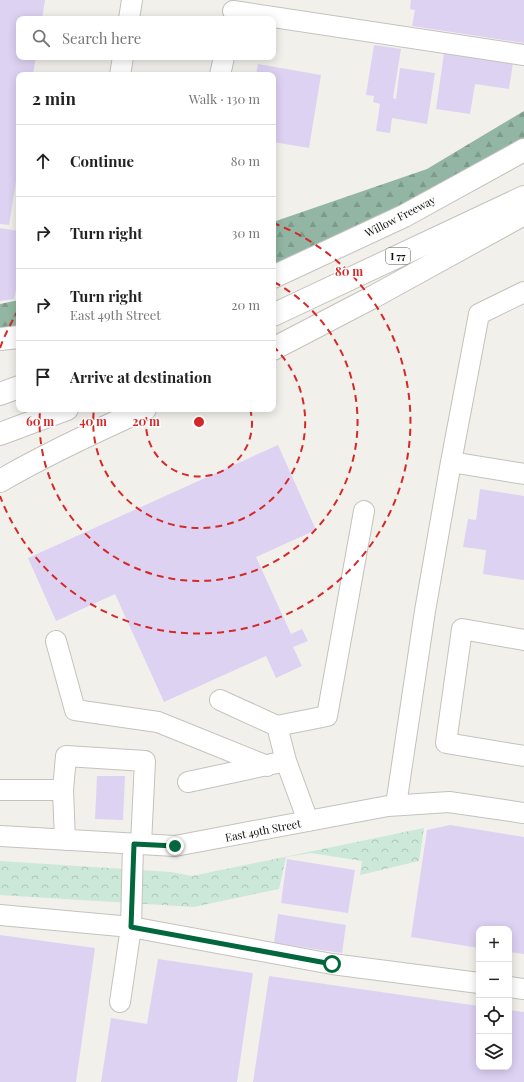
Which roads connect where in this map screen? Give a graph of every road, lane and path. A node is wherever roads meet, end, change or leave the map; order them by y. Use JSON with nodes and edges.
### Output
{"nodes":[{"id":1,"x":132,"y":0,"type":"edge"},
{"id":2,"x":233,"y":10,"type":"edge"},
{"id":3,"x":129,"y":16,"type":"edge"},
{"id":4,"x":272,"y":16,"type":"edge"},
{"id":5,"x":276,"y":17,"type":"edge"},
{"id":6,"x":524,"y":55,"type":"edge"},
{"id":7,"x":122,"y":60,"type":"edge"},
{"id":8,"x":223,"y":60,"type":"edge"},
{"id":9,"x":120,"y":72,"type":"edge"},
{"id":10,"x":221,"y":72,"type":"edge"},
{"id":11,"x":524,"y":150,"type":"edge"},
{"id":12,"x":524,"y":197,"type":"edge"},
{"id":13,"x":524,"y":214,"type":"edge"},
{"id":14,"x":276,"y":276,"type":"edge"},
{"id":15,"x":524,"y":292,"type":"edge"},
{"id":16,"x":276,"y":314,"type":"edge"},
{"id":17,"x":16,"y":337,"type":"edge"},
{"id":18,"x":0,"y":339,"type":"edge"},
{"id":19,"x":276,"y":347,"type":"edge"},
{"id":20,"x":16,"y":388,"type":"edge"},
{"id":21,"x":0,"y":394,"type":"edge"},
{"id":22,"x":59,"y":412,"type":"edge"},
{"id":23,"x":138,"y":412,"type":"edge"},
{"id":24,"x":0,"y":434,"type":"edge"},
{"id":25,"x":451,"y":462,"type":"junction"},
{"id":26,"x":524,"y":474,"type":"edge"},
{"id":27,"x":0,"y":481,"type":"edge"},
{"id":28,"x":364,"y":511,"type":"dead end"},
{"id":29,"x":56,"y":640,"type":"dead end"},
{"id":30,"x":524,"y":640,"type":"edge"},
{"id":31,"x":220,"y":700,"type":"dead end"},
{"id":32,"x":277,"y":726,"type":"junction"},
{"id":33,"x":524,"y":756,"type":"edge"},
{"id":34,"x":286,"y":761,"type":"junction"},
{"id":35,"x":267,"y":766,"type":"junction"},
{"id":36,"x":188,"y":782,"type":"dead end"},
{"id":37,"x":0,"y":790,"type":"edge"},
{"id":38,"x":63,"y":790,"type":"junction"},
{"id":39,"x":396,"y":805,"type":"junction"},
{"id":40,"x":524,"y":813,"type":"edge"},
{"id":41,"x":308,"y":821,"type":"junction"},
{"id":42,"x":0,"y":836,"type":"edge"},
{"id":43,"x":65,"y":840,"type":"junction"},
{"id":44,"x":137,"y":844,"type":"junction"},
{"id":45,"x":0,"y":915,"type":"edge"},
{"id":46,"x":131,"y":927,"type":"junction"},
{"id":47,"x":476,"y":983,"type":"edge"},
{"id":48,"x":512,"y":987,"type":"edge"},
{"id":49,"x":524,"y":989,"type":"edge"},
{"id":50,"x":120,"y":1002,"type":"dead end"}],
"edges":[{"from":1,"to":3,"type":"street"},
{"from":2,"to":4,"type":"street"},
{"from":5,"to":6,"type":"street"},
{"from":7,"to":9,"type":"street"},
{"from":8,"to":10,"type":"street"},
{"from":11,"to":14,"type":"highway","name":"Willow Freeway"},
{"from":12,"to":16,"type":"highway","number":"I 77"},
{"from":13,"to":19,"type":"highway"},
{"from":15,"to":25,"type":"street"},
{"from":17,"to":18,"type":"highway"},
{"from":20,"to":21,"type":"highway"},
{"from":22,"to":24,"type":"highway"},
{"from":23,"to":27,"type":"highway"},
{"from":25,"to":26,"type":"street"},
{"from":25,"to":39,"type":"street"},
{"from":28,"to":32,"type":"street"},
{"from":29,"to":35,"type":"street"},
{"from":30,"to":33,"type":"street"},
{"from":31,"to":32,"type":"street"},
{"from":32,"to":34,"type":"street"},
{"from":34,"to":35,"type":"street"},
{"from":34,"to":41,"type":"street"},
{"from":35,"to":36,"type":"street"},
{"from":37,"to":38,"type":"street"},
{"from":38,"to":43,"type":"street"},
{"from":38,"to":44,"type":"street"},
{"from":39,"to":40,"type":"street","name":"East 49th Street"},
{"from":39,"to":41,"type":"street","name":"East 49th Street"},
{"from":41,"to":44,"type":"street","name":"East 49th Street"},
{"from":42,"to":43,"type":"street","name":"East 49th Street"},
{"from":43,"to":44,"type":"street","name":"East 49th Street"},
{"from":44,"to":46,"type":"street"},
{"from":45,"to":46,"type":"street"},
{"from":46,"to":47,"type":"street"},
{"from":46,"to":50,"type":"street"},
{"from":48,"to":49,"type":"street"}]}
